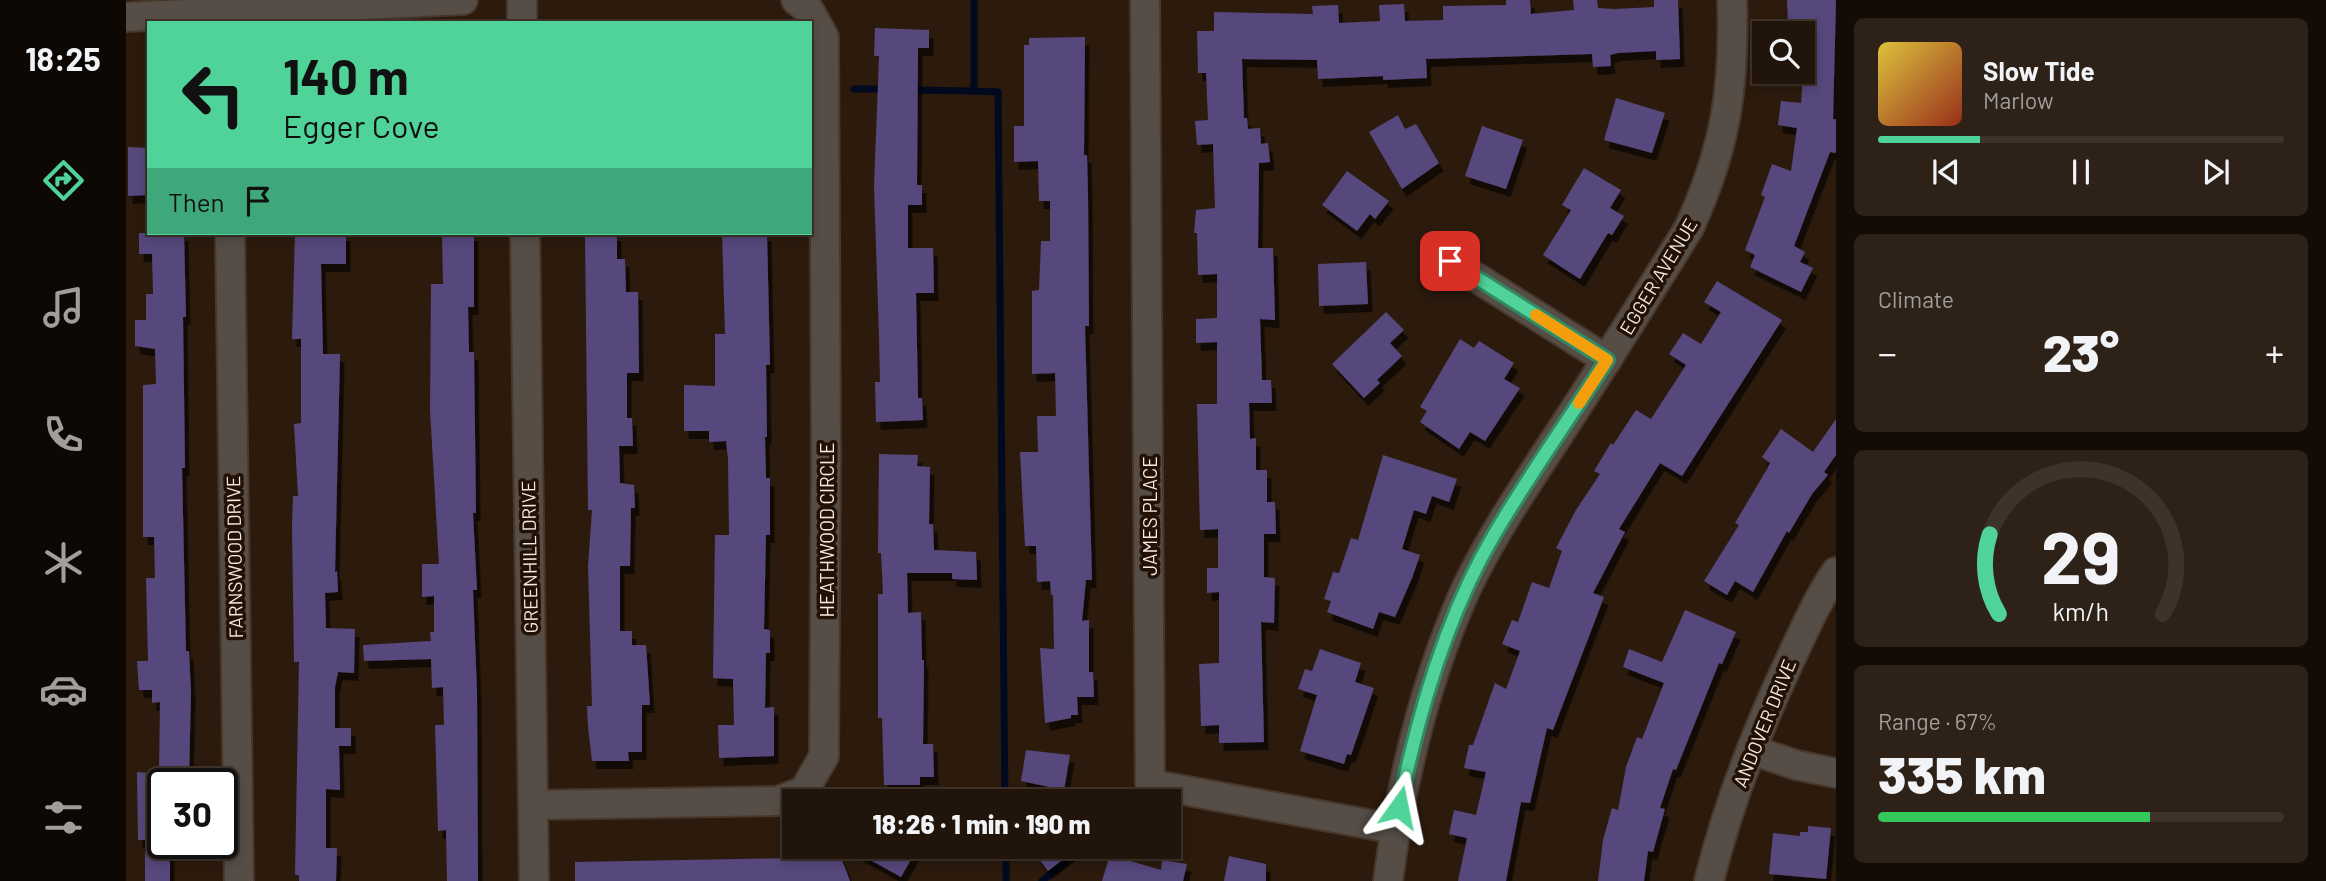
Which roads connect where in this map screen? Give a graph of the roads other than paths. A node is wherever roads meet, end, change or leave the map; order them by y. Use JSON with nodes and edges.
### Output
{"nodes":[{"id":1,"x":463,"y":0,"type":"edge"},
{"id":2,"x":522,"y":0,"type":"edge"},
{"id":3,"x":796,"y":0,"type":"edge"},
{"id":4,"x":1145,"y":0,"type":"edge"},
{"id":5,"x":1732,"y":0,"type":"edge"},
{"id":6,"x":126,"y":17,"type":"edge"},
{"id":7,"x":227,"y":17,"type":"edge"},
{"id":8,"x":522,"y":21,"type":"edge"},
{"id":9,"x":230,"y":235,"type":"edge"},
{"id":10,"x":525,"y":235,"type":"edge"},
{"id":11,"x":1450,"y":261,"type":"dead end"},
{"id":12,"x":1607,"y":360,"type":"junction"},
{"id":13,"x":1836,"y":572,"type":"edge"},
{"id":14,"x":1752,"y":750,"type":"junction"},
{"id":15,"x":1836,"y":773,"type":"edge"},
{"id":16,"x":533,"y":805,"type":"junction"},
{"id":17,"x":1395,"y":829,"type":"junction"},
{"id":18,"x":239,"y":881,"type":"edge"},
{"id":19,"x":534,"y":881,"type":"edge"},
{"id":20,"x":1388,"y":881,"type":"edge"},
{"id":21,"x":1709,"y":881,"type":"edge"}],
"edges":[{"from":1,"to":7,"type":"street"},
{"from":2,"to":8,"type":"street"},
{"from":3,"to":16,"type":"street","name":"HEATHWOOD CIRCLE"},
{"from":4,"to":17,"type":"street","name":"JAMES PLACE"},
{"from":5,"to":12,"type":"street","name":"EGGER AVENUE"},
{"from":6,"to":7,"type":"street"},
{"from":9,"to":18,"type":"street","name":"FARNSWOOD DRIVE"},
{"from":10,"to":16,"type":"street","name":"GREENHILL DRIVE"},
{"from":11,"to":12,"type":"street"},
{"from":12,"to":17,"type":"street","name":"EGGER AVENUE"},
{"from":13,"to":14,"type":"street","name":"ANDOVER DRIVE"},
{"from":14,"to":15,"type":"street"},
{"from":14,"to":21,"type":"street","name":"ANDOVER DRIVE"},
{"from":16,"to":19,"type":"street","name":"GREENHILL DRIVE"},
{"from":17,"to":20,"type":"street","name":"EGGER AVENUE"}]}
